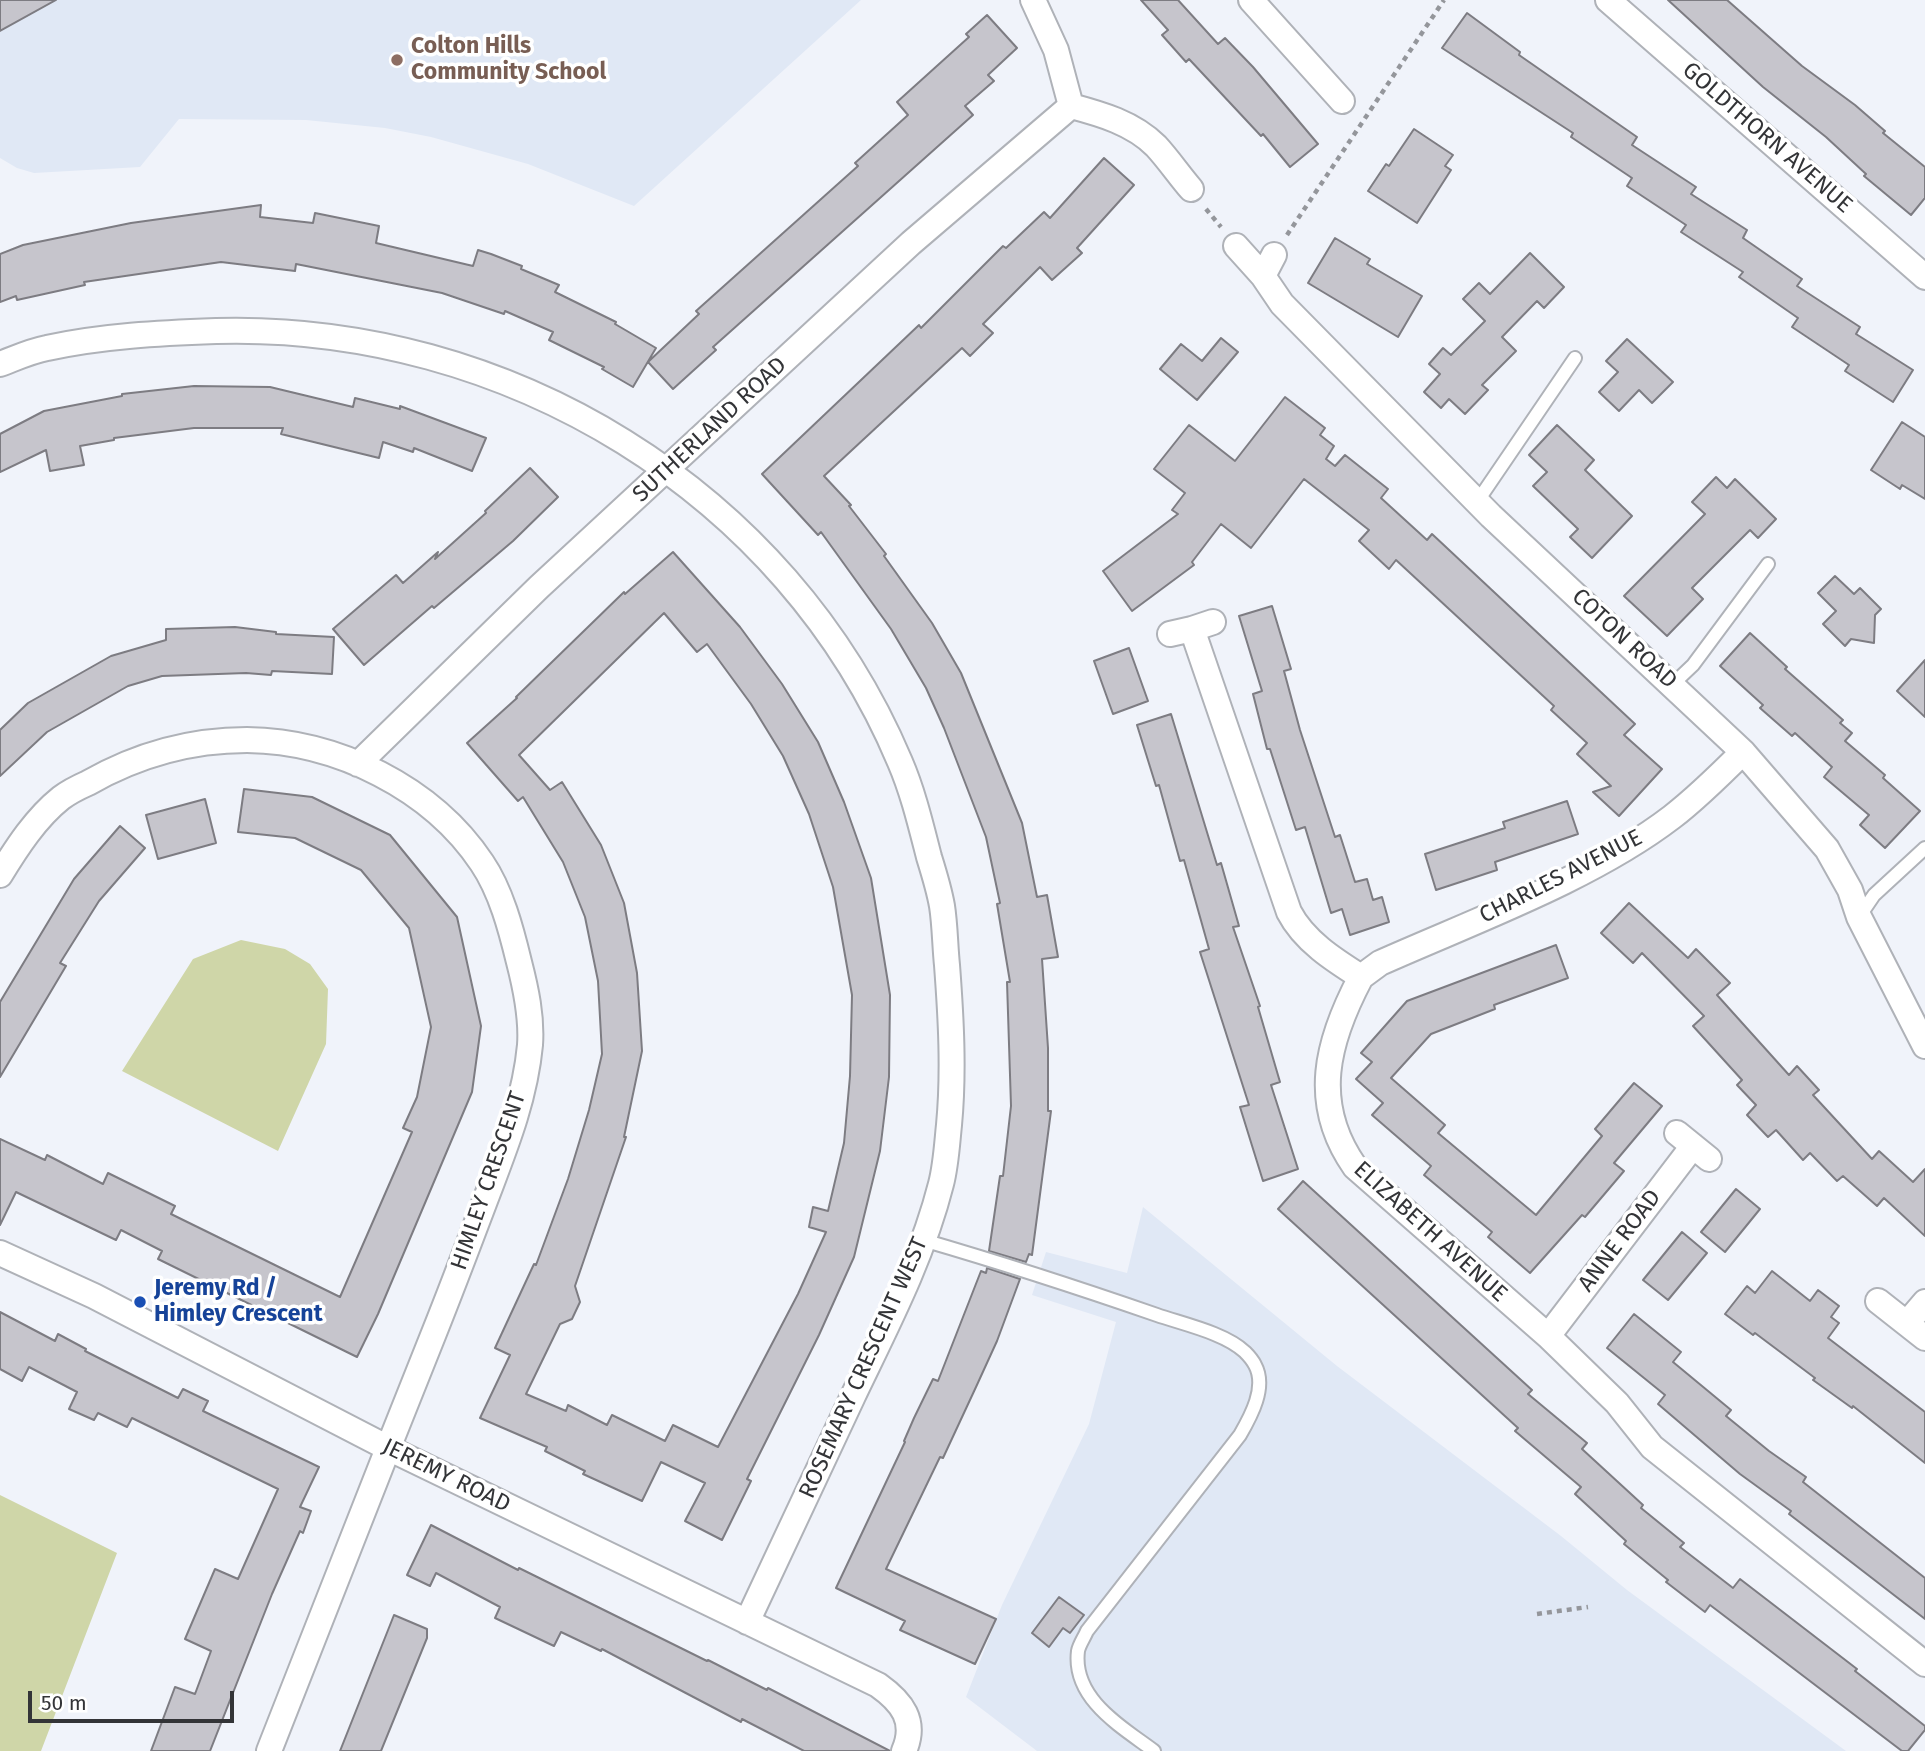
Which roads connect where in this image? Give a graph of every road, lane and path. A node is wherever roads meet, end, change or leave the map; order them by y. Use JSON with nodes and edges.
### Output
{"nodes":[{"id":1,"x":1033,"y":0,"type":"edge"},
{"id":2,"x":1251,"y":0,"type":"edge"},
{"id":3,"x":1444,"y":0,"type":"edge"},
{"id":4,"x":1608,"y":0,"type":"edge"},
{"id":5,"x":1342,"y":100,"type":"dead end"},
{"id":6,"x":1071,"y":106,"type":"junction"},
{"id":7,"x":1191,"y":189,"type":"joint"},
{"id":8,"x":1236,"y":246,"type":"joint"},
{"id":9,"x":1268,"y":265,"type":"junction"},
{"id":10,"x":1925,"y":277,"type":"edge"},
{"id":11,"x":1576,"y":358,"type":"dead end"},
{"id":12,"x":0,"y":363,"type":"edge"},
{"id":13,"x":668,"y":470,"type":"junction"},
{"id":14,"x":1477,"y":502,"type":"junction"},
{"id":15,"x":1768,"y":564,"type":"dead end"},
{"id":16,"x":1191,"y":628,"type":"dead end"},
{"id":17,"x":1673,"y":684,"type":"junction"},
{"id":18,"x":1743,"y":752,"type":"junction"},
{"id":19,"x":358,"y":764,"type":"junction"},
{"id":20,"x":1925,"y":848,"type":"edge"},
{"id":21,"x":0,"y":875,"type":"edge"},
{"id":22,"x":1859,"y":917,"type":"junction"},
{"id":23,"x":1361,"y":977,"type":"junction"},
{"id":24,"x":1925,"y":1046,"type":"edge"},
{"id":25,"x":1693,"y":1146,"type":"dead end"},
{"id":26,"x":923,"y":1240,"type":"junction"},
{"id":27,"x":0,"y":1254,"type":"edge"},
{"id":28,"x":1878,"y":1301,"type":"dead end"},
{"id":29,"x":1925,"y":1302,"type":"edge"},
{"id":30,"x":1916,"y":1331,"type":"edge"},
{"id":31,"x":1548,"y":1336,"type":"junction"},
{"id":32,"x":388,"y":1448,"type":"junction"},
{"id":33,"x":1588,"y":1607,"type":"dead end"},
{"id":34,"x":1537,"y":1614,"type":"dead end"},
{"id":35,"x":747,"y":1622,"type":"junction"},
{"id":36,"x":1925,"y":1664,"type":"edge"},
{"id":37,"x":269,"y":1751,"type":"edge"},
{"id":38,"x":904,"y":1751,"type":"edge"},
{"id":39,"x":1154,"y":1751,"type":"edge"}],
"edges":[{"from":1,"to":6,"type":"street"},
{"from":2,"to":5,"type":"street"},
{"from":3,"to":9,"type":"path"},
{"from":4,"to":10,"type":"street","name":"GOLDTHORN AVENUE"},
{"from":6,"to":7,"type":"street"},
{"from":6,"to":13,"type":"street","name":"SUTHERLAND ROAD"},
{"from":7,"to":8,"type":"path"},
{"from":8,"to":9,"type":"street","name":"COTON ROAD"},
{"from":9,"to":14,"type":"street","name":"COTON ROAD"},
{"from":11,"to":14,"type":"lane"},
{"from":12,"to":13,"type":"street","name":"ROSEMARY CRESCENT WEST"},
{"from":13,"to":19,"type":"street","name":"SUTHERLAND ROAD"},
{"from":13,"to":26,"type":"street","name":"ROSEMARY CRESCENT WEST"},
{"from":14,"to":17,"type":"street","name":"COTON ROAD"},
{"from":15,"to":17,"type":"lane"},
{"from":16,"to":23,"type":"street"},
{"from":17,"to":18,"type":"street","name":"COTON ROAD"},
{"from":18,"to":22,"type":"street","name":"COTON ROAD"},
{"from":18,"to":23,"type":"street","name":"CHARLES AVENUE"},
{"from":19,"to":21,"type":"street","name":"HIMLEY CRESCENT"},
{"from":19,"to":32,"type":"street","name":"HIMLEY CRESCENT"},
{"from":20,"to":22,"type":"lane"},
{"from":22,"to":24,"type":"street","name":"COTON ROAD"},
{"from":23,"to":31,"type":"street","name":"ELIZABETH AVENUE"},
{"from":25,"to":31,"type":"street","name":"ANNE ROAD"},
{"from":26,"to":35,"type":"street","name":"ROSEMARY CRESCENT WEST"},
{"from":26,"to":39,"type":"lane"},
{"from":27,"to":32,"type":"street","name":"JEREMY ROAD"},
{"from":28,"to":30,"type":"street"},
{"from":29,"to":30,"type":"street"},
{"from":31,"to":36,"type":"street","name":"ELIZABETH AVENUE"},
{"from":32,"to":35,"type":"street","name":"JEREMY ROAD"},
{"from":32,"to":37,"type":"street","name":"HIMLEY CRESCENT"},
{"from":33,"to":34,"type":"path"},
{"from":35,"to":38,"type":"street","name":"JEREMY ROAD"}]}
